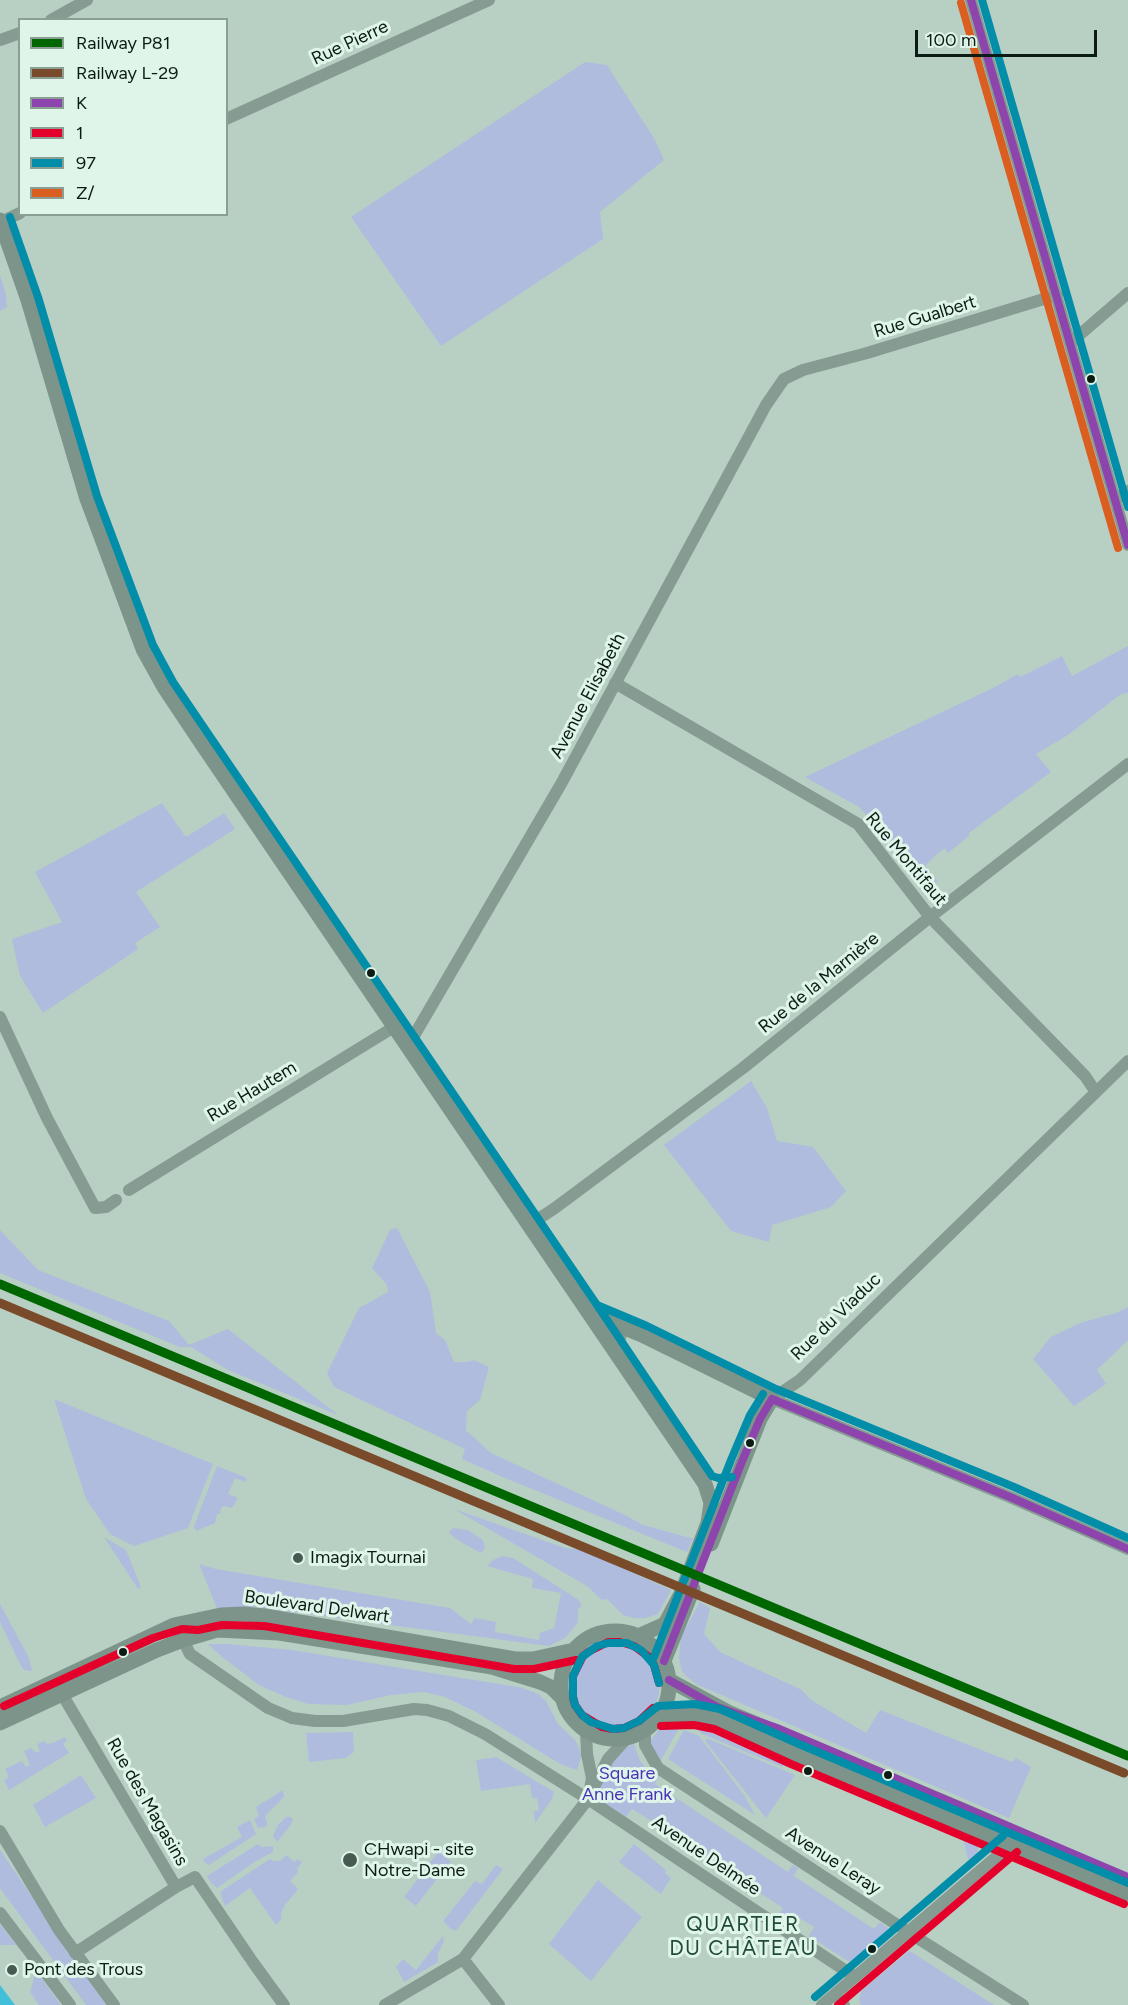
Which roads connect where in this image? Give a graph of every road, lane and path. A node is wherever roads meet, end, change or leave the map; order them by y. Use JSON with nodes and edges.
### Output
{"nodes":[{"id":1,"x":87,"y":0,"type":"edge"},
{"id":2,"x":489,"y":0,"type":"edge"},
{"id":3,"x":971,"y":0,"type":"edge"},
{"id":4,"x":55,"y":18,"type":"edge"},
{"id":5,"x":18,"y":34,"type":"edge"},
{"id":6,"x":0,"y":40,"type":"edge"},
{"id":7,"x":228,"y":118,"type":"edge"},
{"id":8,"x":18,"y":214,"type":"edge"},
{"id":9,"x":0,"y":221,"type":"edge"},
{"id":10,"x":1128,"y":292,"type":"edge"},
{"id":11,"x":1057,"y":295,"type":"junction"},
{"id":12,"x":1070,"y":343,"type":"junction"},
{"id":13,"x":803,"y":370,"type":"joint"},
{"id":14,"x":1128,"y":491,"type":"edge"},
{"id":15,"x":1116,"y":501,"type":"junction"},
{"id":16,"x":1128,"y":545,"type":"edge"},
{"id":17,"x":615,"y":683,"type":"junction"},
{"id":18,"x":1128,"y":764,"type":"edge"},
{"id":19,"x":930,"y":917,"type":"junction"},
{"id":20,"x":0,"y":1017,"type":"edge"},
{"id":21,"x":394,"y":1027,"type":"junction"},
{"id":22,"x":408,"y":1046,"type":"junction"},
{"id":23,"x":1128,"y":1061,"type":"edge"},
{"id":24,"x":1095,"y":1092,"type":"junction"},
{"id":25,"x":129,"y":1190,"type":"dead end"},
{"id":26,"x":116,"y":1200,"type":"dead end"},
{"id":27,"x":529,"y":1225,"type":"junction"},
{"id":28,"x":590,"y":1313,"type":"junction"},
{"id":29,"x":630,"y":1329,"type":"junction"},
{"id":30,"x":615,"y":1351,"type":"junction"},
{"id":31,"x":772,"y":1399,"type":"junction"},
{"id":32,"x":705,"y":1484,"type":"junction"},
{"id":33,"x":733,"y":1487,"type":"junction"},
{"id":34,"x":1128,"y":1549,"type":"edge"},
{"id":35,"x":638,"y":1636,"type":"junction"},
{"id":36,"x":183,"y":1640,"type":"junction"},
{"id":37,"x":574,"y":1650,"type":"junction"},
{"id":38,"x":664,"y":1661,"type":"junction"},
{"id":39,"x":669,"y":1680,"type":"junction"},
{"id":40,"x":62,"y":1694,"type":"junction"},
{"id":41,"x":562,"y":1698,"type":"junction"},
{"id":42,"x":0,"y":1707,"type":"edge"},
{"id":43,"x":660,"y":1716,"type":"junction"},
{"id":44,"x":0,"y":1723,"type":"edge"},
{"id":45,"x":645,"y":1730,"type":"junction"},
{"id":46,"x":586,"y":1731,"type":"junction"},
{"id":47,"x":627,"y":1738,"type":"junction"},
{"id":48,"x":588,"y":1799,"type":"junction"},
{"id":49,"x":0,"y":1831,"type":"edge"},
{"id":50,"x":1012,"y":1839,"type":"junction"},
{"id":51,"x":1128,"y":1882,"type":"edge"},
{"id":52,"x":176,"y":1887,"type":"junction"},
{"id":53,"x":1128,"y":1894,"type":"edge"},
{"id":54,"x":0,"y":1913,"type":"edge"},
{"id":55,"x":908,"y":1932,"type":"junction"},
{"id":56,"x":75,"y":1953,"type":"junction"},
{"id":57,"x":464,"y":1959,"type":"junction"},
{"id":58,"x":855,"y":1977,"type":"junction"},
{"id":59,"x":835,"y":1994,"type":"junction"},
{"id":60,"x":70,"y":2005,"type":"edge"},
{"id":61,"x":114,"y":2005,"type":"edge"},
{"id":62,"x":284,"y":2005,"type":"edge"},
{"id":63,"x":386,"y":2005,"type":"edge"},
{"id":64,"x":498,"y":2005,"type":"edge"},
{"id":65,"x":822,"y":2005,"type":"edge"},
{"id":66,"x":844,"y":2005,"type":"edge"},
{"id":67,"x":1023,"y":2005,"type":"edge"}],
"edges":[{"from":1,"to":4,"type":"street"},
{"from":2,"to":7,"type":"street","name":"Rue Pierre"},
{"from":3,"to":11,"type":"street"},
{"from":5,"to":6,"type":"street"},
{"from":8,"to":9,"type":"street"},
{"from":9,"to":21,"type":"main road"},
{"from":10,"to":12,"type":"street"},
{"from":11,"to":12,"type":"street"},
{"from":11,"to":13,"type":"street","name":"Rue Gualbert"},
{"from":12,"to":15,"type":"street"},
{"from":13,"to":17,"type":"street","name":"Avenue Elisabeth"},
{"from":14,"to":15,"type":"street"},
{"from":15,"to":16,"type":"street"},
{"from":17,"to":19,"type":"street","name":"Rue Montifaut"},
{"from":17,"to":22,"type":"street","name":"Avenue Elisabeth"},
{"from":18,"to":19,"type":"street","name":"Rue de la Marnière"},
{"from":19,"to":24,"type":"street","name":"Rue Montifaut"},
{"from":19,"to":27,"type":"street","name":"Rue de la Marnière"},
{"from":20,"to":26,"type":"street"},
{"from":21,"to":22,"type":"main road"},
{"from":21,"to":25,"type":"street","name":"Rue Hautem"},
{"from":22,"to":27,"type":"main road"},
{"from":23,"to":24,"type":"street","name":"Rue du Viaduc"},
{"from":24,"to":31,"type":"street","name":"Rue du Viaduc"},
{"from":27,"to":28,"type":"main road"},
{"from":28,"to":29,"type":"main road"},
{"from":28,"to":30,"type":"main road"},
{"from":29,"to":30,"type":"street"},
{"from":29,"to":31,"type":"main road"},
{"from":30,"to":32,"type":"main road"},
{"from":31,"to":33,"type":"main road","name":"Rue du Viaduc"},
{"from":31,"to":34,"type":"street"},
{"from":32,"to":33,"type":"main road"},
{"from":32,"to":35,"type":"main road"},
{"from":33,"to":38,"type":"main road","name":"Rue du Viaduc"},
{"from":35,"to":37,"type":"main road"},
{"from":35,"to":38,"type":"main road"},
{"from":36,"to":40,"type":"main road","name":"Boulevard Delwart"},
{"from":36,"to":41,"type":"main road","name":"Boulevard Delwart"},
{"from":36,"to":48,"type":"street","name":"Avenue Delmée"},
{"from":37,"to":41,"type":"main road"},
{"from":37,"to":42,"type":"main road","name":"Boulevard Delwart"},
{"from":38,"to":39,"type":"main road"},
{"from":39,"to":43,"type":"main road"},
{"from":39,"to":50,"type":"main road"},
{"from":40,"to":44,"type":"main road","name":"Boulevard Delwart"},
{"from":40,"to":52,"type":"street","name":"Rue des Magasins"},
{"from":41,"to":46,"type":"main road"},
{"from":43,"to":45,"type":"main road"},
{"from":43,"to":50,"type":"main road"},
{"from":45,"to":47,"type":"main road"},
{"from":45,"to":55,"type":"street","name":"Avenue Leray"},
{"from":46,"to":47,"type":"main road"},
{"from":46,"to":48,"type":"street"},
{"from":47,"to":48,"type":"street"},
{"from":48,"to":57,"type":"street"},
{"from":48,"to":58,"type":"street","name":"Avenue Delmée"},
{"from":49,"to":56,"type":"street"},
{"from":50,"to":51,"type":"main road"},
{"from":50,"to":53,"type":"main road"},
{"from":50,"to":55,"type":"street"},
{"from":52,"to":56,"type":"street","name":"Rue des Magasins"},
{"from":52,"to":62,"type":"street"},
{"from":54,"to":60,"type":"street"},
{"from":55,"to":58,"type":"street"},
{"from":55,"to":67,"type":"street","name":"Avenue Leray"},
{"from":56,"to":61,"type":"street"},
{"from":57,"to":63,"type":"street"},
{"from":57,"to":64,"type":"street"},
{"from":58,"to":59,"type":"street"},
{"from":59,"to":65,"type":"street"},
{"from":59,"to":66,"type":"street"}]}
